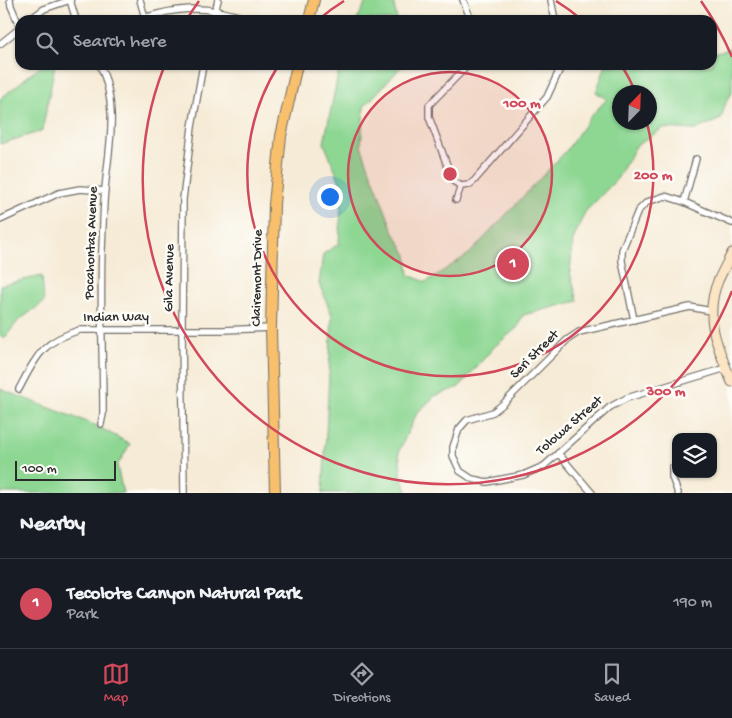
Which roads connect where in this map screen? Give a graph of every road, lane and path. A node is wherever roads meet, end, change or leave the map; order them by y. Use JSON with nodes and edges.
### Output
{"nodes":[{"id":1,"x":10,"y":0,"type":"edge"},
{"id":2,"x":70,"y":0,"type":"edge"},
{"id":3,"x":140,"y":0,"type":"edge"},
{"id":4,"x":218,"y":0,"type":"edge"},
{"id":5,"x":314,"y":0,"type":"edge"},
{"id":6,"x":463,"y":0,"type":"edge"},
{"id":7,"x":551,"y":0,"type":"edge"},
{"id":8,"x":216,"y":10,"type":"junction"},
{"id":9,"x":15,"y":15,"type":"edge"},
{"id":10,"x":36,"y":15,"type":"edge"},
{"id":11,"x":74,"y":15,"type":"edge"},
{"id":12,"x":142,"y":15,"type":"edge"},
{"id":13,"x":162,"y":15,"type":"edge"},
{"id":14,"x":214,"y":15,"type":"edge"},
{"id":15,"x":234,"y":15,"type":"edge"},
{"id":16,"x":310,"y":15,"type":"edge"},
{"id":17,"x":469,"y":15,"type":"edge"},
{"id":18,"x":554,"y":15,"type":"edge"},
{"id":19,"x":15,"y":31,"type":"edge"},
{"id":20,"x":0,"y":44,"type":"edge"},
{"id":21,"x":102,"y":70,"type":"edge"},
{"id":22,"x":202,"y":70,"type":"edge"},
{"id":23,"x":296,"y":70,"type":"edge"},
{"id":24,"x":463,"y":70,"type":"edge"},
{"id":25,"x":559,"y":70,"type":"edge"},
{"id":26,"x":696,"y":159,"type":"dead end"},
{"id":27,"x":461,"y":186,"type":"junction"},
{"id":28,"x":104,"y":191,"type":"junction"},
{"id":29,"x":456,"y":200,"type":"dead end"},
{"id":30,"x":684,"y":202,"type":"junction"},
{"id":31,"x":0,"y":220,"type":"edge"},
{"id":32,"x":732,"y":223,"type":"edge"},
{"id":33,"x":732,"y":253,"type":"edge"},
{"id":34,"x":711,"y":311,"type":"junction"},
{"id":35,"x":634,"y":320,"type":"junction"},
{"id":36,"x":271,"y":328,"type":"junction"},
{"id":37,"x":103,"y":330,"type":"junction"},
{"id":38,"x":182,"y":330,"type":"junction"},
{"id":39,"x":726,"y":368,"type":"junction"},
{"id":40,"x":732,"y":382,"type":"edge"},
{"id":41,"x":19,"y":389,"type":"dead end"},
{"id":42,"x":101,"y":424,"type":"dead end"},
{"id":43,"x":558,"y":453,"type":"junction"},
{"id":44,"x":460,"y":471,"type":"joint"},
{"id":45,"x":672,"y":478,"type":"edge"},
{"id":46,"x":184,"y":493,"type":"edge"},
{"id":47,"x":275,"y":493,"type":"edge"},
{"id":48,"x":592,"y":493,"type":"edge"},
{"id":49,"x":678,"y":493,"type":"edge"}],
"edges":[{"from":1,"to":9,"type":"street"},
{"from":2,"to":10,"type":"street"},
{"from":2,"to":11,"type":"street"},
{"from":3,"to":12,"type":"street"},
{"from":4,"to":8,"type":"street"},
{"from":5,"to":16,"type":"main road"},
{"from":6,"to":17,"type":"street"},
{"from":7,"to":18,"type":"street"},
{"from":8,"to":13,"type":"street"},
{"from":8,"to":14,"type":"street"},
{"from":8,"to":15,"type":"street"},
{"from":19,"to":20,"type":"street"},
{"from":21,"to":28,"type":"street","name":"Pocahontas Avenue"},
{"from":22,"to":38,"type":"street","name":"Gila Avenue"},
{"from":23,"to":36,"type":"main road","name":"Clairemont Drive"},
{"from":24,"to":27,"type":"street"},
{"from":25,"to":27,"type":"street"},
{"from":26,"to":30,"type":"street"},
{"from":27,"to":29,"type":"street"},
{"from":28,"to":31,"type":"street"},
{"from":28,"to":37,"type":"street","name":"Pocahontas Avenue"},
{"from":30,"to":32,"type":"street"},
{"from":30,"to":35,"type":"street"},
{"from":33,"to":34,"type":"street"},
{"from":34,"to":35,"type":"street","name":"Seri Street"},
{"from":34,"to":39,"type":"street"},
{"from":35,"to":44,"type":"street","name":"Seri Street"},
{"from":36,"to":38,"type":"street","name":"Indian Way"},
{"from":36,"to":47,"type":"main road","name":"Clairemont Drive"},
{"from":37,"to":38,"type":"street","name":"Indian Way"},
{"from":37,"to":41,"type":"street","name":"Indian Way"},
{"from":37,"to":42,"type":"street","name":"Pocahontas Avenue"},
{"from":38,"to":46,"type":"street","name":"Gila Avenue"},
{"from":39,"to":40,"type":"street"},
{"from":39,"to":43,"type":"street","name":"Tolowa Street"},
{"from":43,"to":44,"type":"street","name":"Tolowa Street"},
{"from":43,"to":48,"type":"street"},
{"from":45,"to":49,"type":"street"}]}
